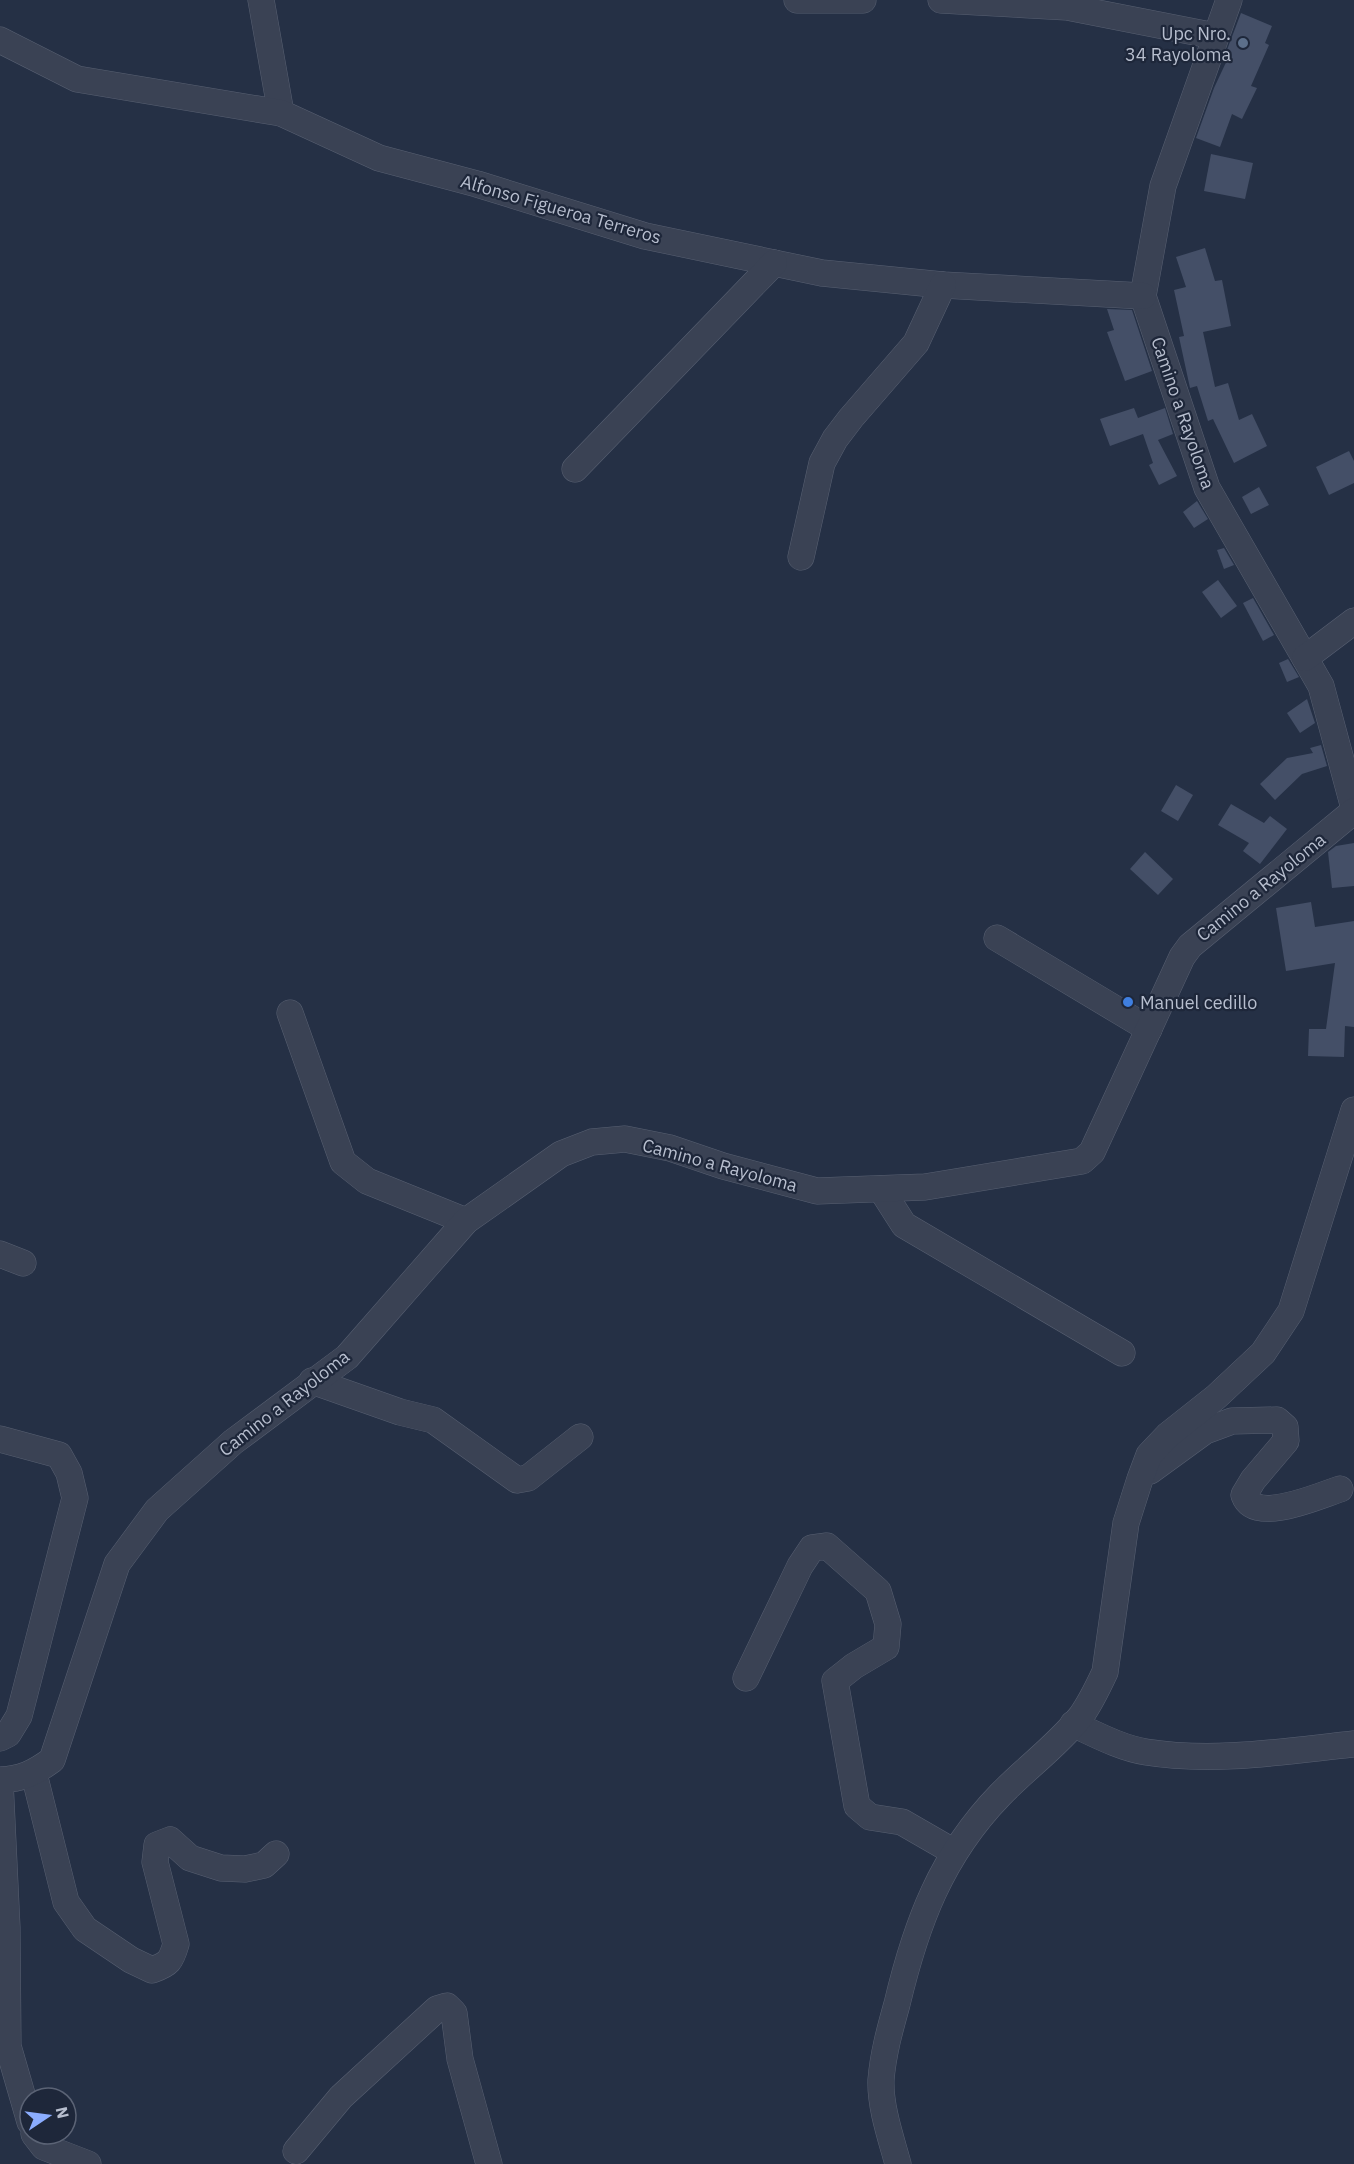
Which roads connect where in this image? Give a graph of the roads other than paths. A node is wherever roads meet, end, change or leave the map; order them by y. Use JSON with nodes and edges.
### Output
{"nodes":[{"id":1,"x":261,"y":0,"type":"edge"},
{"id":2,"x":797,"y":0,"type":"edge"},
{"id":3,"x":863,"y":0,"type":"edge"},
{"id":4,"x":941,"y":0,"type":"edge"},
{"id":5,"x":1229,"y":0,"type":"edge"},
{"id":6,"x":1067,"y":3,"type":"edge"},
{"id":7,"x":1215,"y":36,"type":"junction"},
{"id":8,"x":0,"y":40,"type":"edge"},
{"id":9,"x":281,"y":113,"type":"junction"},
{"id":10,"x":774,"y":263,"type":"junction"},
{"id":11,"x":943,"y":285,"type":"junction"},
{"id":12,"x":1143,"y":296,"type":"junction"},
{"id":13,"x":575,"y":469,"type":"dead end"},
{"id":14,"x":801,"y":557,"type":"dead end"},
{"id":15,"x":1354,"y":621,"type":"edge"},
{"id":16,"x":1305,"y":658,"type":"junction"},
{"id":17,"x":1354,"y":810,"type":"edge"},
{"id":18,"x":997,"y":938,"type":"dead end"},
{"id":19,"x":290,"y":1013,"type":"dead end"},
{"id":20,"x":1149,"y":1029,"type":"junction"},
{"id":21,"x":1354,"y":1110,"type":"edge"},
{"id":22,"x":881,"y":1189,"type":"junction"},
{"id":23,"x":466,"y":1221,"type":"junction"},
{"id":24,"x":1122,"y":1353,"type":"dead end"},
{"id":25,"x":312,"y":1381,"type":"junction"},
{"id":26,"x":580,"y":1437,"type":"dead end"},
{"id":27,"x":0,"y":1439,"type":"edge"},
{"id":28,"x":1140,"y":1479,"type":"junction"},
{"id":29,"x":1340,"y":1489,"type":"dead end"},
{"id":30,"x":746,"y":1678,"type":"dead end"},
{"id":31,"x":1073,"y":1724,"type":"junction"},
{"id":32,"x":0,"y":1738,"type":"edge"},
{"id":33,"x":1354,"y":1744,"type":"edge"},
{"id":34,"x":34,"y":1774,"type":"junction"},
{"id":35,"x":0,"y":1780,"type":"edge"},
{"id":36,"x":954,"y":1852,"type":"junction"},
{"id":37,"x":276,"y":1854,"type":"dead end"},
{"id":38,"x":20,"y":2086,"type":"edge"},
{"id":39,"x":44,"y":2146,"type":"edge"},
{"id":40,"x":296,"y":2151,"type":"dead end"},
{"id":41,"x":88,"y":2164,"type":"edge"},
{"id":42,"x":489,"y":2164,"type":"edge"},
{"id":43,"x":898,"y":2164,"type":"edge"}],
"edges":[{"from":1,"to":9,"type":"street"},
{"from":2,"to":3,"type":"street"},
{"from":4,"to":6,"type":"street"},
{"from":5,"to":7,"type":"street","name":"Camino a Rayoloma"},
{"from":6,"to":7,"type":"street"},
{"from":7,"to":12,"type":"street","name":"Camino a Rayoloma"},
{"from":8,"to":9,"type":"street","name":"Alfonso Figueroa Terreros"},
{"from":9,"to":10,"type":"street","name":"Alfonso Figueroa Terreros"},
{"from":10,"to":11,"type":"street","name":"Alfonso Figueroa Terreros"},
{"from":10,"to":13,"type":"street"},
{"from":11,"to":12,"type":"street","name":"Alfonso Figueroa Terreros"},
{"from":11,"to":14,"type":"street"},
{"from":12,"to":16,"type":"street","name":"Camino a Rayoloma"},
{"from":15,"to":16,"type":"street"},
{"from":16,"to":17,"type":"street","name":"Camino a Rayoloma"},
{"from":17,"to":20,"type":"street","name":"Camino a Rayoloma"},
{"from":18,"to":20,"type":"street"},
{"from":19,"to":23,"type":"street"},
{"from":20,"to":22,"type":"street","name":"Camino a Rayoloma"},
{"from":21,"to":28,"type":"street"},
{"from":22,"to":23,"type":"street","name":"Camino a Rayoloma"},
{"from":22,"to":24,"type":"street"},
{"from":23,"to":25,"type":"street","name":"Camino a Rayoloma"},
{"from":25,"to":26,"type":"street"},
{"from":25,"to":34,"type":"street","name":"Camino a Rayoloma"},
{"from":27,"to":32,"type":"street"},
{"from":28,"to":29,"type":"street"},
{"from":28,"to":31,"type":"street"},
{"from":30,"to":36,"type":"street"},
{"from":31,"to":33,"type":"street"},
{"from":31,"to":36,"type":"street"},
{"from":34,"to":35,"type":"street"},
{"from":34,"to":37,"type":"street"},
{"from":35,"to":38,"type":"street"},
{"from":36,"to":43,"type":"street"},
{"from":39,"to":41,"type":"street"},
{"from":40,"to":42,"type":"street"}]}
